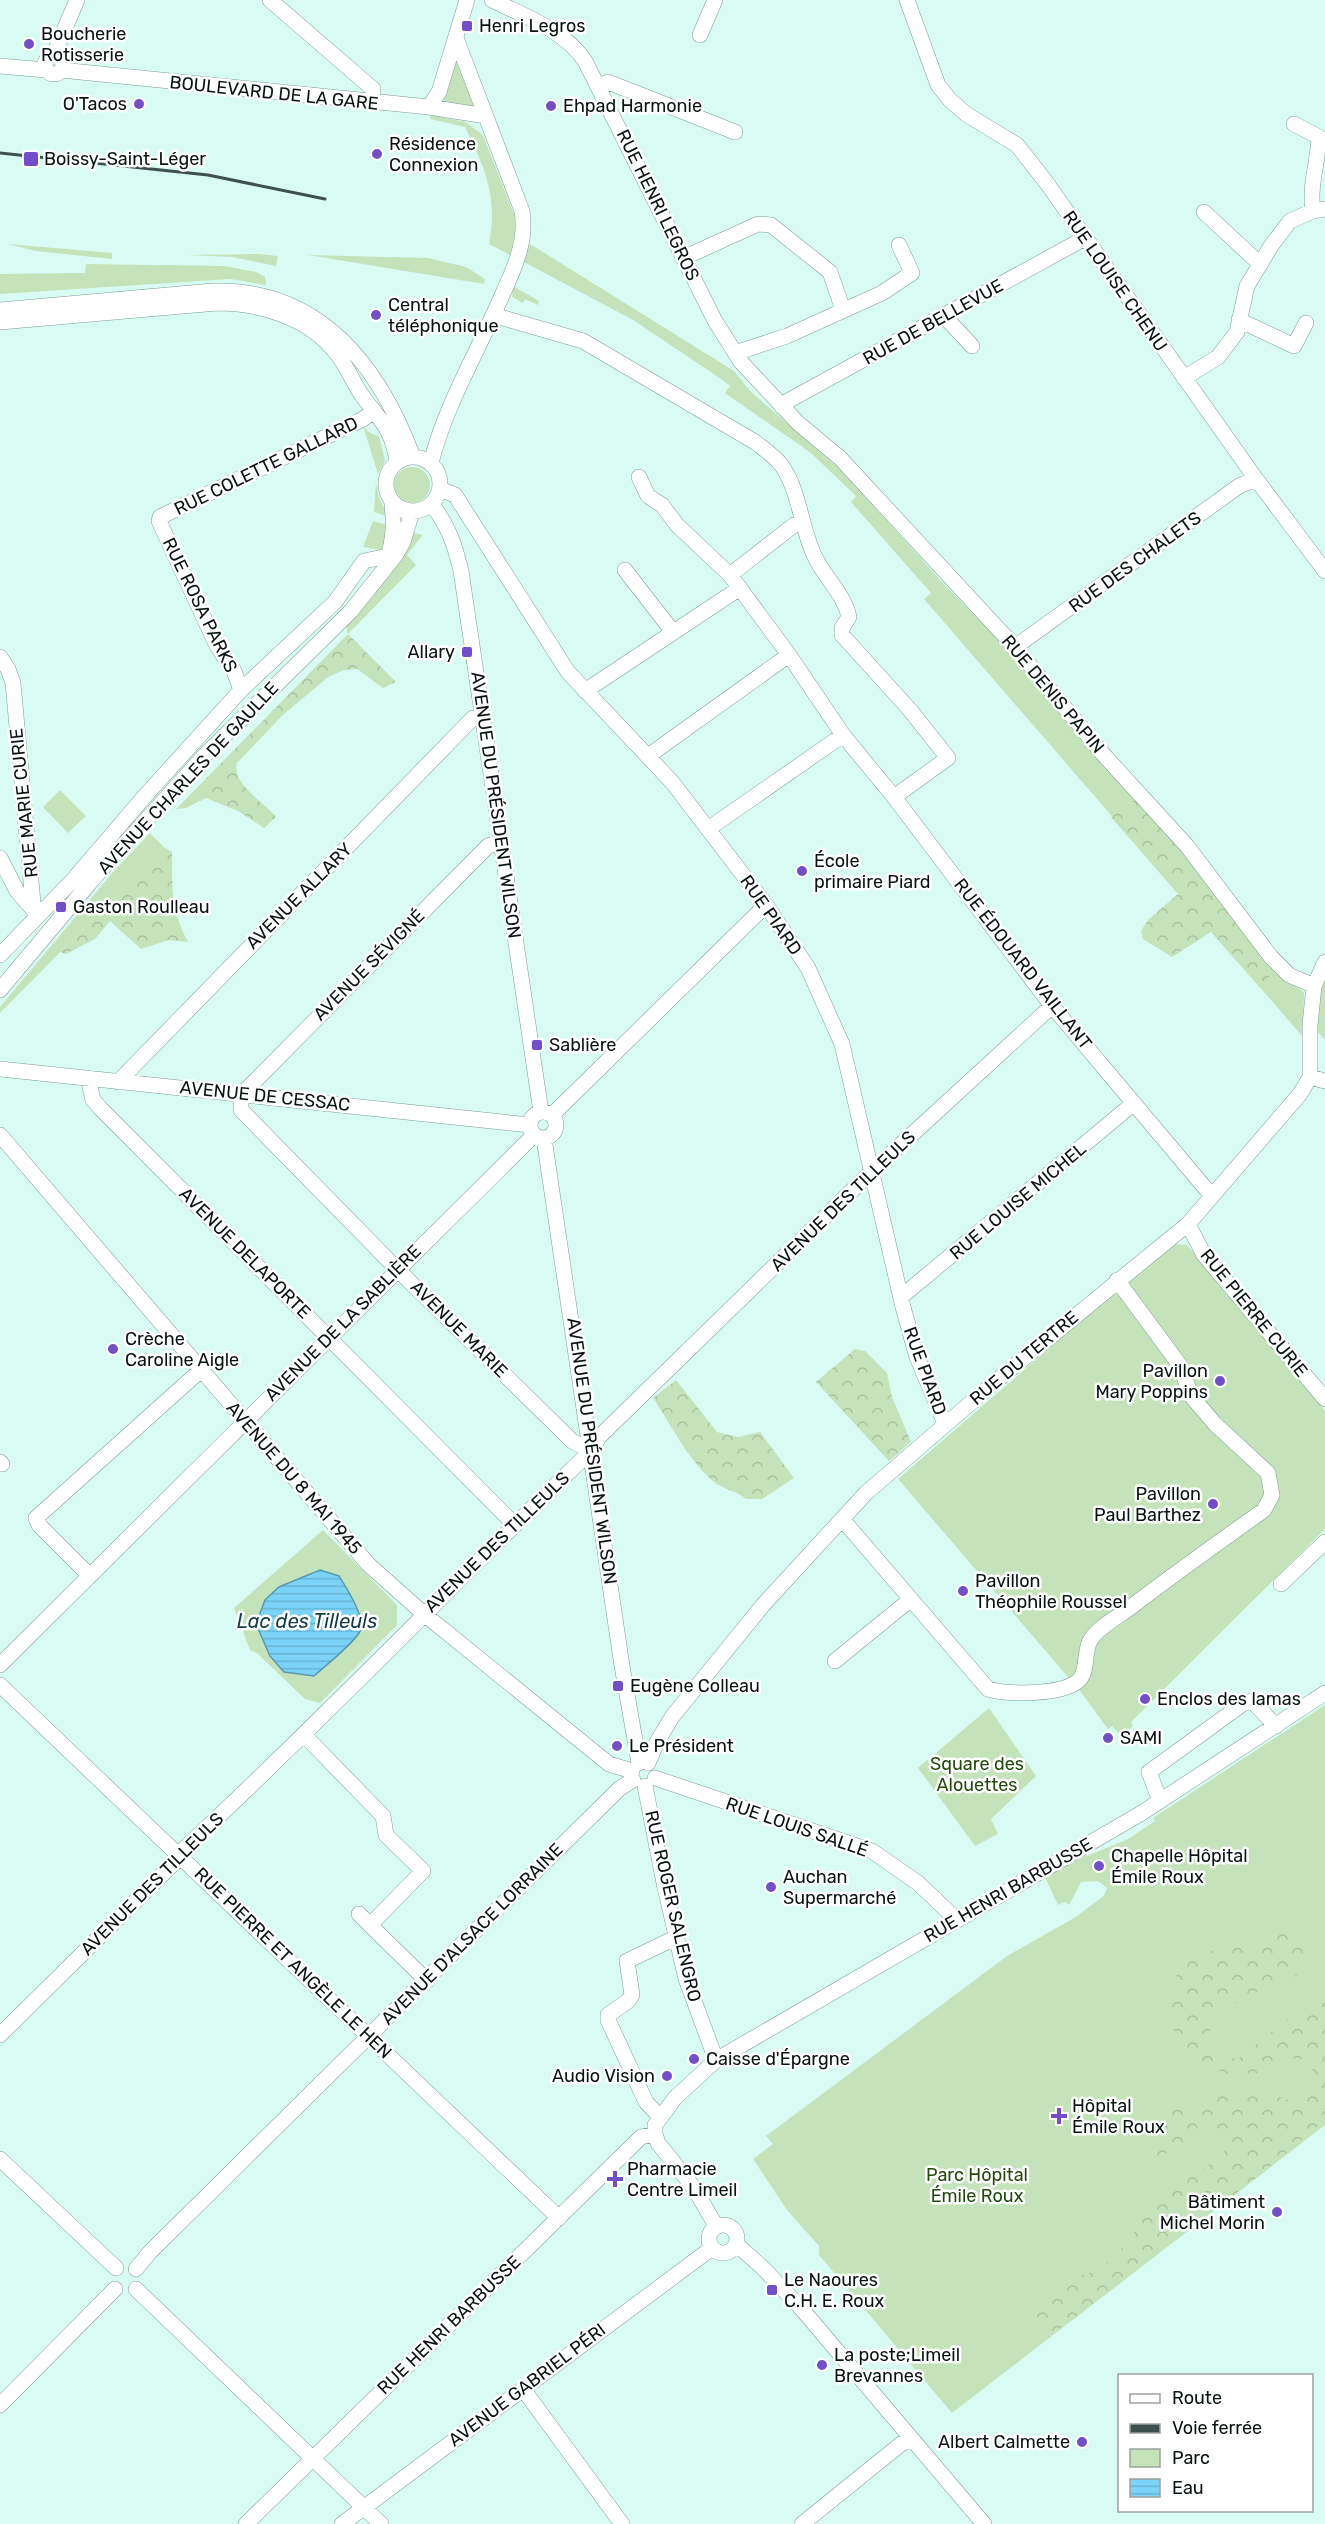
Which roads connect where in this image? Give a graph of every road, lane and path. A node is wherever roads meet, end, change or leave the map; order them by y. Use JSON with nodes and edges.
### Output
{"nodes":[{"id":1,"x":78,"y":0,"type":"edge"},
{"id":2,"x":270,"y":0,"type":"edge"},
{"id":3,"x":467,"y":0,"type":"edge"},
{"id":4,"x":492,"y":0,"type":"edge"},
{"id":5,"x":715,"y":0,"type":"edge"},
{"id":6,"x":907,"y":0,"type":"edge"},
{"id":7,"x":700,"y":35,"type":"dead end"},
{"id":8,"x":456,"y":38,"type":"junction"},
{"id":9,"x":53,"y":65,"type":"junction"},
{"id":10,"x":0,"y":66,"type":"edge"},
{"id":11,"x":599,"y":86,"type":"junction"},
{"id":12,"x":371,"y":103,"type":"junction"},
{"id":13,"x":429,"y":107,"type":"junction"},
{"id":14,"x":486,"y":116,"type":"junction"},
{"id":15,"x":1294,"y":124,"type":"dead end"},
{"id":16,"x":735,"y":132,"type":"dead end"},
{"id":17,"x":1319,"y":210,"type":"edge"},
{"id":18,"x":1204,"y":212,"type":"dead end"},
{"id":19,"x":1085,"y":238,"type":"junction"},
{"id":20,"x":899,"y":245,"type":"dead end"},
{"id":21,"x":683,"y":258,"type":"junction"},
{"id":22,"x":1260,"y":264,"type":"junction"},
{"id":23,"x":0,"y":310,"type":"edge"},
{"id":24,"x":843,"y":310,"type":"junction"},
{"id":25,"x":493,"y":315,"type":"junction"},
{"id":26,"x":945,"y":316,"type":"junction"},
{"id":27,"x":1239,"y":320,"type":"junction"},
{"id":28,"x":0,"y":322,"type":"edge"},
{"id":29,"x":1306,"y":323,"type":"dead end"},
{"id":30,"x":972,"y":346,"type":"dead end"},
{"id":31,"x":735,"y":353,"type":"junction"},
{"id":32,"x":1184,"y":378,"type":"junction"},
{"id":33,"x":782,"y":407,"type":"junction"},
{"id":34,"x":374,"y":411,"type":"junction"},
{"id":35,"x":413,"y":457,"type":"junction"},
{"id":36,"x":397,"y":462,"type":"junction"},
{"id":37,"x":431,"y":463,"type":"junction"},
{"id":38,"x":639,"y":477,"type":"dead end"},
{"id":39,"x":1256,"y":479,"type":"junction"},
{"id":40,"x":440,"y":489,"type":"junction"},
{"id":41,"x":392,"y":502,"type":"junction"},
{"id":42,"x":432,"y":505,"type":"junction"},
{"id":43,"x":412,"y":512,"type":"junction"},
{"id":44,"x":159,"y":521,"type":"joint"},
{"id":45,"x":802,"y":523,"type":"junction"},
{"id":46,"x":388,"y":556,"type":"junction"},
{"id":47,"x":625,"y":570,"type":"dead end"},
{"id":48,"x":1325,"y":571,"type":"edge"},
{"id":49,"x":383,"y":573,"type":"junction"},
{"id":50,"x":730,"y":575,"type":"junction"},
{"id":51,"x":740,"y":588,"type":"junction"},
{"id":52,"x":673,"y":632,"type":"junction"},
{"id":53,"x":1015,"y":647,"type":"junction"},
{"id":54,"x":789,"y":655,"type":"junction"},
{"id":55,"x":0,"y":657,"type":"edge"},
{"id":56,"x":241,"y":690,"type":"junction"},
{"id":57,"x":585,"y":690,"type":"junction"},
{"id":58,"x":482,"y":717,"type":"junction"},
{"id":59,"x":843,"y":735,"type":"junction"},
{"id":60,"x":648,"y":756,"type":"junction"},
{"id":61,"x":894,"y":797,"type":"junction"},
{"id":62,"x":708,"y":830,"type":"junction"},
{"id":63,"x":501,"y":842,"type":"junction"},
{"id":64,"x":0,"y":858,"type":"edge"},
{"id":65,"x":766,"y":905,"type":"junction"},
{"id":66,"x":38,"y":914,"type":"junction"},
{"id":67,"x":53,"y":927,"type":"junction"},
{"id":68,"x":0,"y":955,"type":"edge"},
{"id":69,"x":1325,"y":962,"type":"edge"},
{"id":70,"x":1314,"y":986,"type":"junction"},
{"id":71,"x":0,"y":990,"type":"edge"},
{"id":72,"x":1052,"y":1006,"type":"junction"},
{"id":73,"x":0,"y":1069,"type":"edge"},
{"id":74,"x":88,"y":1078,"type":"junction"},
{"id":75,"x":1317,"y":1079,"type":"edge"},
{"id":76,"x":118,"y":1082,"type":"junction"},
{"id":77,"x":241,"y":1095,"type":"junction"},
{"id":78,"x":1134,"y":1103,"type":"junction"},
{"id":79,"x":547,"y":1113,"type":"junction"},
{"id":80,"x":536,"y":1133,"type":"junction"},
{"id":81,"x":0,"y":1135,"type":"edge"},
{"id":82,"x":871,"y":1172,"type":"junction"},
{"id":83,"x":1211,"y":1195,"type":"junction"},
{"id":84,"x":1188,"y":1224,"type":"junction"},
{"id":85,"x":397,"y":1269,"type":"junction"},
{"id":86,"x":1117,"y":1280,"type":"junction"},
{"id":87,"x":900,"y":1297,"type":"junction"},
{"id":88,"x":329,"y":1337,"type":"junction"},
{"id":89,"x":201,"y":1370,"type":"junction"},
{"id":90,"x":1325,"y":1399,"type":"edge"},
{"id":91,"x":245,"y":1421,"type":"junction"},
{"id":92,"x":945,"y":1424,"type":"junction"},
{"id":93,"x":591,"y":1451,"type":"junction"},
{"id":94,"x":842,"y":1519,"type":"junction"},
{"id":95,"x":514,"y":1524,"type":"junction"},
{"id":96,"x":1325,"y":1542,"type":"edge"},
{"id":97,"x":90,"y":1576,"type":"junction"},
{"id":98,"x":1281,"y":1584,"type":"dead end"},
{"id":99,"x":911,"y":1599,"type":"junction"},
{"id":100,"x":424,"y":1614,"type":"junction"},
{"id":101,"x":835,"y":1661,"type":"dead end"},
{"id":102,"x":0,"y":1665,"type":"edge"},
{"id":103,"x":0,"y":1685,"type":"edge"},
{"id":104,"x":1325,"y":1693,"type":"edge"},
{"id":105,"x":1276,"y":1726,"type":"junction"},
{"id":106,"x":303,"y":1735,"type":"junction"},
{"id":107,"x":642,"y":1774,"type":"junction"},
{"id":108,"x":1160,"y":1801,"type":"junction"},
{"id":109,"x":180,"y":1854,"type":"junction"},
{"id":110,"x":956,"y":1919,"type":"junction"},
{"id":111,"x":677,"y":1937,"type":"junction"},
{"id":112,"x":427,"y":1981,"type":"junction"},
{"id":113,"x":0,"y":2035,"type":"edge"},
{"id":114,"x":369,"y":2037,"type":"junction"},
{"id":115,"x":716,"y":2060,"type":"junction"},
{"id":116,"x":660,"y":2117,"type":"junction"},
{"id":117,"x":655,"y":2134,"type":"junction"},
{"id":118,"x":0,"y":2159,"type":"edge"},
{"id":119,"x":559,"y":2218,"type":"junction"},
{"id":120,"x":716,"y":2226,"type":"junction"},
{"id":121,"x":736,"y":2244,"type":"junction"},
{"id":122,"x":712,"y":2248,"type":"junction"},
{"id":123,"x":116,"y":2268,"type":"junction"},
{"id":124,"x":136,"y":2269,"type":"junction"},
{"id":125,"x":115,"y":2289,"type":"junction"},
{"id":126,"x":136,"y":2289,"type":"junction"},
{"id":127,"x":523,"y":2389,"type":"junction"},
{"id":128,"x":0,"y":2405,"type":"edge"},
{"id":129,"x":912,"y":2439,"type":"junction"},
{"id":130,"x":313,"y":2458,"type":"junction"},
{"id":131,"x":363,"y":2508,"type":"junction"},
{"id":132,"x":246,"y":2524,"type":"edge"},
{"id":133,"x":342,"y":2524,"type":"edge"},
{"id":134,"x":381,"y":2524,"type":"edge"},
{"id":135,"x":622,"y":2524,"type":"edge"},
{"id":136,"x":802,"y":2524,"type":"edge"},
{"id":137,"x":984,"y":2524,"type":"edge"}],
"edges":[{"from":1,"to":9,"type":"street"},
{"from":2,"to":12,"type":"street"},
{"from":3,"to":8,"type":"street"},
{"from":4,"to":11,"type":"street","name":"RUE HENRI LEGROS"},
{"from":5,"to":7,"type":"street"},
{"from":6,"to":19,"type":"street","name":"RUE LOUISE CHENU"},
{"from":8,"to":13,"type":"street"},
{"from":8,"to":14,"type":"street"},
{"from":9,"to":10,"type":"street","name":"BOULEVARD DE LA GARE"},
{"from":9,"to":12,"type":"street","name":"BOULEVARD DE LA GARE"},
{"from":11,"to":16,"type":"street"},
{"from":11,"to":21,"type":"street","name":"RUE HENRI LEGROS"},
{"from":12,"to":13,"type":"street","name":"BOULEVARD DE LA GARE"},
{"from":13,"to":14,"type":"street","name":"BOULEVARD DE LA GARE"},
{"from":14,"to":25,"type":"street"},
{"from":15,"to":17,"type":"street"},
{"from":17,"to":22,"type":"street"},
{"from":18,"to":22,"type":"street"},
{"from":19,"to":26,"type":"street","name":"RUE DE BELLEVUE"},
{"from":19,"to":32,"type":"street","name":"RUE LOUISE CHENU"},
{"from":20,"to":24,"type":"street"},
{"from":21,"to":24,"type":"street"},
{"from":21,"to":31,"type":"street","name":"RUE HENRI LEGROS"},
{"from":22,"to":27,"type":"street"},
{"from":23,"to":35,"type":"street"},
{"from":24,"to":31,"type":"street"},
{"from":25,"to":37,"type":"street"},
{"from":25,"to":45,"type":"street"},
{"from":26,"to":30,"type":"street"},
{"from":26,"to":33,"type":"street","name":"RUE DE BELLEVUE"},
{"from":27,"to":29,"type":"street"},
{"from":27,"to":32,"type":"street"},
{"from":28,"to":34,"type":"street"},
{"from":31,"to":33,"type":"street","name":"RUE HENRI LEGROS"},
{"from":32,"to":39,"type":"street","name":"RUE LOUISE CHENU"},
{"from":33,"to":53,"type":"street","name":"RUE DENIS PAPIN"},
{"from":34,"to":36,"type":"street"},
{"from":34,"to":44,"type":"street","name":"RUE COLETTE GALLARD"},
{"from":35,"to":36,"type":"street"},
{"from":35,"to":37,"type":"street"},
{"from":36,"to":41,"type":"street"},
{"from":37,"to":40,"type":"street"},
{"from":38,"to":50,"type":"street","name":"RUE ÉDOUARD VAILLANT"},
{"from":39,"to":48,"type":"street","name":"RUE LOUISE CHENU"},
{"from":39,"to":53,"type":"street","name":"RUE DES CHALETS"},
{"from":40,"to":42,"type":"street"},
{"from":40,"to":57,"type":"street","name":"RUE PIARD"},
{"from":41,"to":43,"type":"street"},
{"from":41,"to":46,"type":"street","name":"AVENUE CHARLES DE GAULLE"},
{"from":42,"to":43,"type":"street"},
{"from":42,"to":58,"type":"street","name":"AVENUE DU PRÉSIDENT WILSON"},
{"from":43,"to":49,"type":"street","name":"AVENUE CHARLES DE GAULLE"},
{"from":44,"to":56,"type":"street","name":"RUE ROSA PARKS"},
{"from":45,"to":50,"type":"street"},
{"from":45,"to":61,"type":"street"},
{"from":46,"to":49,"type":"street","name":"AVENUE CHARLES DE GAULLE"},
{"from":46,"to":56,"type":"street","name":"AVENUE CHARLES DE GAULLE"},
{"from":47,"to":52,"type":"street"},
{"from":49,"to":67,"type":"street","name":"AVENUE CHARLES DE GAULLE"},
{"from":50,"to":51,"type":"street","name":"RUE ÉDOUARD VAILLANT"},
{"from":51,"to":52,"type":"street"},
{"from":51,"to":54,"type":"street","name":"RUE ÉDOUARD VAILLANT"},
{"from":52,"to":57,"type":"street"},
{"from":53,"to":70,"type":"street","name":"RUE DENIS PAPIN"},
{"from":54,"to":59,"type":"street","name":"RUE ÉDOUARD VAILLANT"},
{"from":54,"to":60,"type":"street"},
{"from":55,"to":66,"type":"street","name":"RUE MARIE CURIE"},
{"from":56,"to":66,"type":"street","name":"AVENUE CHARLES DE GAULLE"},
{"from":57,"to":60,"type":"street","name":"RUE PIARD"},
{"from":58,"to":63,"type":"street","name":"AVENUE DU PRÉSIDENT WILSON"},
{"from":58,"to":76,"type":"street","name":"AVENUE ALLARY"},
{"from":59,"to":61,"type":"street","name":"RUE ÉDOUARD VAILLANT"},
{"from":59,"to":62,"type":"street"},
{"from":60,"to":62,"type":"street","name":"RUE PIARD"},
{"from":61,"to":72,"type":"street","name":"RUE ÉDOUARD VAILLANT"},
{"from":62,"to":65,"type":"street","name":"RUE PIARD"},
{"from":63,"to":77,"type":"street","name":"AVENUE SÉVIGNÉ"},
{"from":63,"to":79,"type":"street","name":"AVENUE DU PRÉSIDENT WILSON"},
{"from":64,"to":66,"type":"street"},
{"from":65,"to":79,"type":"street"},
{"from":65,"to":82,"type":"street","name":"RUE PIARD"},
{"from":66,"to":67,"type":"street"},
{"from":66,"to":68,"type":"street","name":"AVENUE CHARLES DE GAULLE"},
{"from":67,"to":71,"type":"street","name":"AVENUE CHARLES DE GAULLE"},
{"from":69,"to":70,"type":"street","name":"RUE DU TERTRE"},
{"from":70,"to":75,"type":"street","name":"RUE DU TERTRE"},
{"from":72,"to":78,"type":"street","name":"RUE ÉDOUARD VAILLANT"},
{"from":72,"to":82,"type":"street","name":"AVENUE DES TILLEULS"},
{"from":73,"to":74,"type":"street","name":"AVENUE DE CESSAC"},
{"from":74,"to":76,"type":"street","name":"AVENUE DE CESSAC"},
{"from":74,"to":88,"type":"street","name":"AVENUE DELAPORTE"},
{"from":75,"to":83,"type":"street","name":"RUE DU TERTRE"},
{"from":76,"to":77,"type":"street","name":"AVENUE DE CESSAC"},
{"from":77,"to":80,"type":"street","name":"AVENUE DE CESSAC"},
{"from":77,"to":85,"type":"street","name":"AVENUE MARIE"},
{"from":78,"to":83,"type":"street","name":"RUE ÉDOUARD VAILLANT"},
{"from":78,"to":87,"type":"street","name":"RUE LOUISE MICHEL"},
{"from":79,"to":80,"type":"street","name":"AVENUE DE LA SABLIÈRE"},
{"from":79,"to":80,"type":"street"},
{"from":80,"to":85,"type":"street","name":"AVENUE DE LA SABLIÈRE"},
{"from":80,"to":93,"type":"street","name":"AVENUE DU PRÉSIDENT WILSON"},
{"from":81,"to":89,"type":"street","name":"AVENUE DU 8 MAI 1945"},
{"from":82,"to":87,"type":"street","name":"RUE PIARD"},
{"from":82,"to":93,"type":"street","name":"AVENUE DES TILLEULS"},
{"from":83,"to":84,"type":"street","name":"RUE DU TERTRE"},
{"from":84,"to":86,"type":"street","name":"RUE DU TERTRE"},
{"from":84,"to":90,"type":"street","name":"RUE PIERRE CURIE"},
{"from":85,"to":88,"type":"street","name":"AVENUE DE LA SABLIÈRE"},
{"from":85,"to":93,"type":"street","name":"AVENUE MARIE"},
{"from":86,"to":92,"type":"street","name":"RUE DU TERTRE"},
{"from":86,"to":99,"type":"street"},
{"from":87,"to":92,"type":"street","name":"RUE PIARD"},
{"from":88,"to":91,"type":"street","name":"AVENUE DE LA SABLIÈRE"},
{"from":88,"to":95,"type":"street","name":"AVENUE DELAPORTE"},
{"from":89,"to":91,"type":"street","name":"AVENUE DU 8 MAI 1945"},
{"from":89,"to":97,"type":"street"},
{"from":91,"to":97,"type":"street","name":"AVENUE DE LA SABLIÈRE"},
{"from":91,"to":100,"type":"street","name":"AVENUE DU 8 MAI 1945"},
{"from":92,"to":94,"type":"street","name":"RUE DU TERTRE"},
{"from":93,"to":95,"type":"street","name":"AVENUE DES TILLEULS"},
{"from":93,"to":107,"type":"street","name":"AVENUE DU PRÉSIDENT WILSON"},
{"from":94,"to":99,"type":"street"},
{"from":94,"to":107,"type":"street","name":"RUE DU TERTRE"},
{"from":95,"to":100,"type":"street","name":"AVENUE DES TILLEULS"},
{"from":96,"to":98,"type":"street"},
{"from":97,"to":102,"type":"street","name":"AVENUE DE LA SABLIÈRE"},
{"from":99,"to":101,"type":"street"},
{"from":100,"to":106,"type":"street","name":"AVENUE DES TILLEULS"},
{"from":100,"to":107,"type":"street","name":"AVENUE DU 8 MAI 1945"},
{"from":103,"to":109,"type":"street","name":"RUE PIERRE ET ANGÈLE LE HEN"},
{"from":104,"to":105,"type":"street","name":"RUE HENRI BARBUSSE"},
{"from":105,"to":108,"type":"street","name":"RUE HENRI BARBUSSE"},
{"from":105,"to":108,"type":"street"},
{"from":106,"to":109,"type":"street","name":"AVENUE DES TILLEULS"},
{"from":106,"to":112,"type":"street"},
{"from":107,"to":110,"type":"street","name":"RUE LOUIS SALLÉ"},
{"from":107,"to":111,"type":"street","name":"RUE ROGER SALENGRO"},
{"from":107,"to":112,"type":"street","name":"AVENUE D'ALSACE LORRAINE"},
{"from":108,"to":110,"type":"street","name":"RUE HENRI BARBUSSE"},
{"from":109,"to":113,"type":"street","name":"AVENUE DES TILLEULS"},
{"from":109,"to":114,"type":"street","name":"RUE PIERRE ET ANGÈLE LE HEN"},
{"from":110,"to":115,"type":"street","name":"RUE HENRI BARBUSSE"},
{"from":111,"to":115,"type":"street","name":"RUE ROGER SALENGRO"},
{"from":111,"to":116,"type":"street"},
{"from":112,"to":114,"type":"street","name":"AVENUE D'ALSACE LORRAINE"},
{"from":114,"to":119,"type":"street","name":"RUE PIERRE ET ANGÈLE LE HEN"},
{"from":114,"to":124,"type":"street","name":"AVENUE D'ALSACE LORRAINE"},
{"from":115,"to":116,"type":"street","name":"RUE HENRI BARBUSSE"},
{"from":116,"to":117,"type":"street"},
{"from":117,"to":119,"type":"street","name":"RUE HENRI BARBUSSE"},
{"from":117,"to":120,"type":"street"},
{"from":118,"to":123,"type":"street"},
{"from":119,"to":130,"type":"street","name":"RUE HENRI BARBUSSE"},
{"from":120,"to":121,"type":"street"},
{"from":120,"to":122,"type":"street"},
{"from":121,"to":122,"type":"street"},
{"from":121,"to":129,"type":"street"},
{"from":122,"to":127,"type":"street","name":"AVENUE GABRIEL PÉRI"},
{"from":123,"to":124,"type":"street"},
{"from":123,"to":125,"type":"street"},
{"from":124,"to":126,"type":"street"},
{"from":125,"to":126,"type":"street"},
{"from":125,"to":128,"type":"street"},
{"from":126,"to":130,"type":"street"},
{"from":127,"to":131,"type":"street","name":"AVENUE GABRIEL PÉRI"},
{"from":127,"to":135,"type":"street"},
{"from":129,"to":136,"type":"street"},
{"from":129,"to":137,"type":"street"},
{"from":130,"to":131,"type":"street"},
{"from":130,"to":132,"type":"street","name":"RUE HENRI BARBUSSE"},
{"from":131,"to":133,"type":"street","name":"AVENUE GABRIEL PÉRI"},
{"from":131,"to":134,"type":"street"}]}
